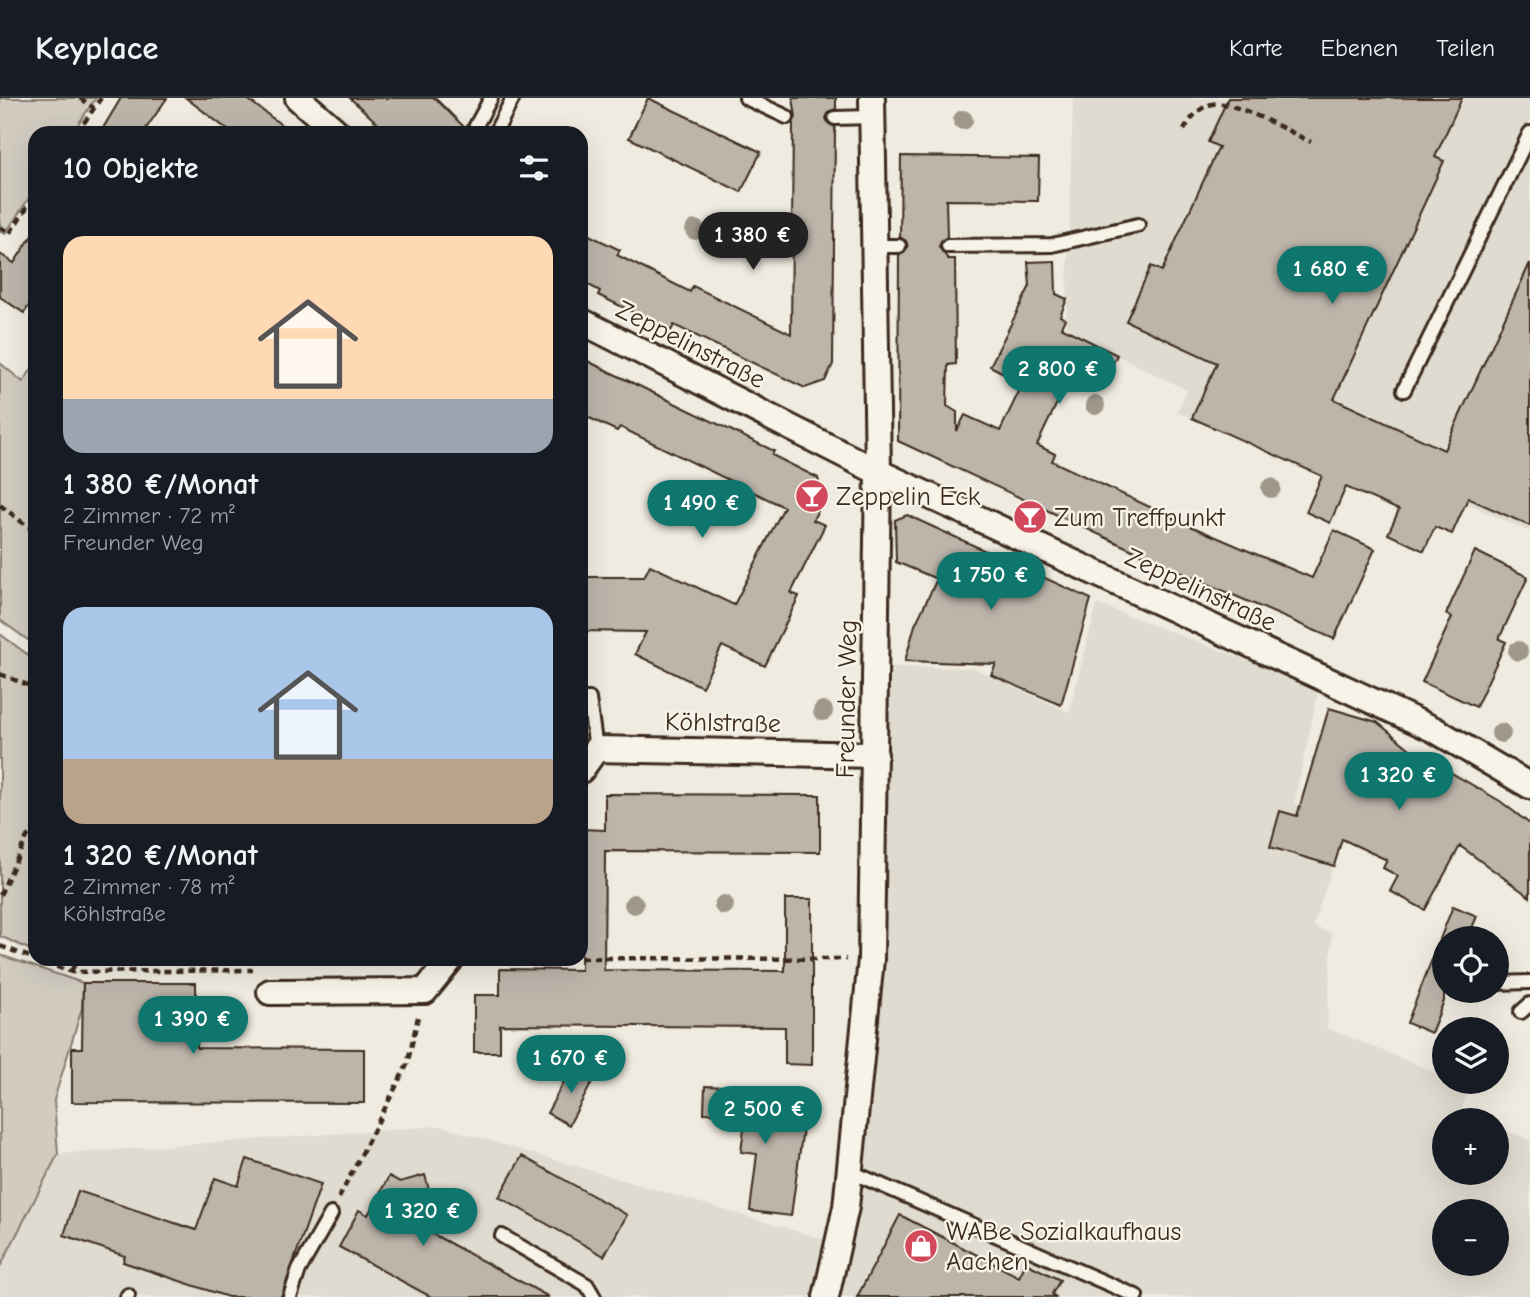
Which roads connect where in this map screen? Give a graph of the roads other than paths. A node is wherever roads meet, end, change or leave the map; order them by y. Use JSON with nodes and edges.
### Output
{"nodes":[{"id":1,"x":298,"y":98,"type":"edge"},
{"id":2,"x":491,"y":98,"type":"edge"},
{"id":3,"x":513,"y":98,"type":"edge"},
{"id":4,"x":746,"y":98,"type":"edge"},
{"id":5,"x":872,"y":107,"type":"edge"},
{"id":6,"x":787,"y":117,"type":"dead end"},
{"id":7,"x":835,"y":118,"type":"dead end"},
{"id":8,"x":330,"y":126,"type":"edge"},
{"id":9,"x":476,"y":126,"type":"edge"},
{"id":10,"x":499,"y":126,"type":"edge"},
{"id":11,"x":1530,"y":133,"type":"edge"},
{"id":12,"x":1138,"y":225,"type":"dead end"},
{"id":13,"x":872,"y":246,"type":"junction"},
{"id":14,"x":899,"y":246,"type":"dead end"},
{"id":15,"x":948,"y":246,"type":"dead end"},
{"id":16,"x":588,"y":325,"type":"edge"},
{"id":17,"x":1404,"y":390,"type":"dead end"},
{"id":18,"x":878,"y":472,"type":"junction"},
{"id":19,"x":588,"y":699,"type":"edge"},
{"id":20,"x":596,"y":749,"type":"junction"},
{"id":21,"x":875,"y":755,"type":"junction"},
{"id":22,"x":588,"y":761,"type":"edge"},
{"id":23,"x":1530,"y":786,"type":"edge"},
{"id":24,"x":445,"y":966,"type":"edge"},
{"id":25,"x":1530,"y":982,"type":"edge"},
{"id":26,"x":1509,"y":983,"type":"edge"},
{"id":27,"x":270,"y":992,"type":"road end"},
{"id":28,"x":849,"y":1171,"type":"junction"},
{"id":29,"x":331,"y":1214,"type":"road end"},
{"id":30,"x":502,"y":1236,"type":"dead end"},
{"id":31,"x":1136,"y":1296,"type":"edge"},
{"id":32,"x":290,"y":1297,"type":"edge"},
{"id":33,"x":594,"y":1297,"type":"edge"},
{"id":34,"x":826,"y":1297,"type":"edge"}],
"edges":[{"from":1,"to":8,"type":"street"},
{"from":2,"to":9,"type":"lane"},
{"from":3,"to":10,"type":"lane"},
{"from":4,"to":6,"type":"lane"},
{"from":5,"to":7,"type":"lane"},
{"from":5,"to":13,"type":"street","name":"Freunder Weg"},
{"from":11,"to":17,"type":"lane"},
{"from":12,"to":15,"type":"lane"},
{"from":13,"to":14,"type":"lane"},
{"from":13,"to":18,"type":"street","name":"Freunder Weg"},
{"from":16,"to":18,"type":"street","name":"Zeppelinstraße"},
{"from":18,"to":21,"type":"street","name":"Freunder Weg"},
{"from":18,"to":23,"type":"street","name":"Zeppelinstraße"},
{"from":19,"to":20,"type":"lane"},
{"from":20,"to":21,"type":"street","name":"Köhlstraße"},
{"from":20,"to":22,"type":"street"},
{"from":21,"to":28,"type":"street","name":"Freunder Weg"},
{"from":24,"to":27,"type":"street"},
{"from":25,"to":26,"type":"lane"},
{"from":28,"to":31,"type":"lane"},
{"from":28,"to":34,"type":"street","name":"Freunder Weg"},
{"from":29,"to":32,"type":"lane"},
{"from":30,"to":33,"type":"lane"}]}
